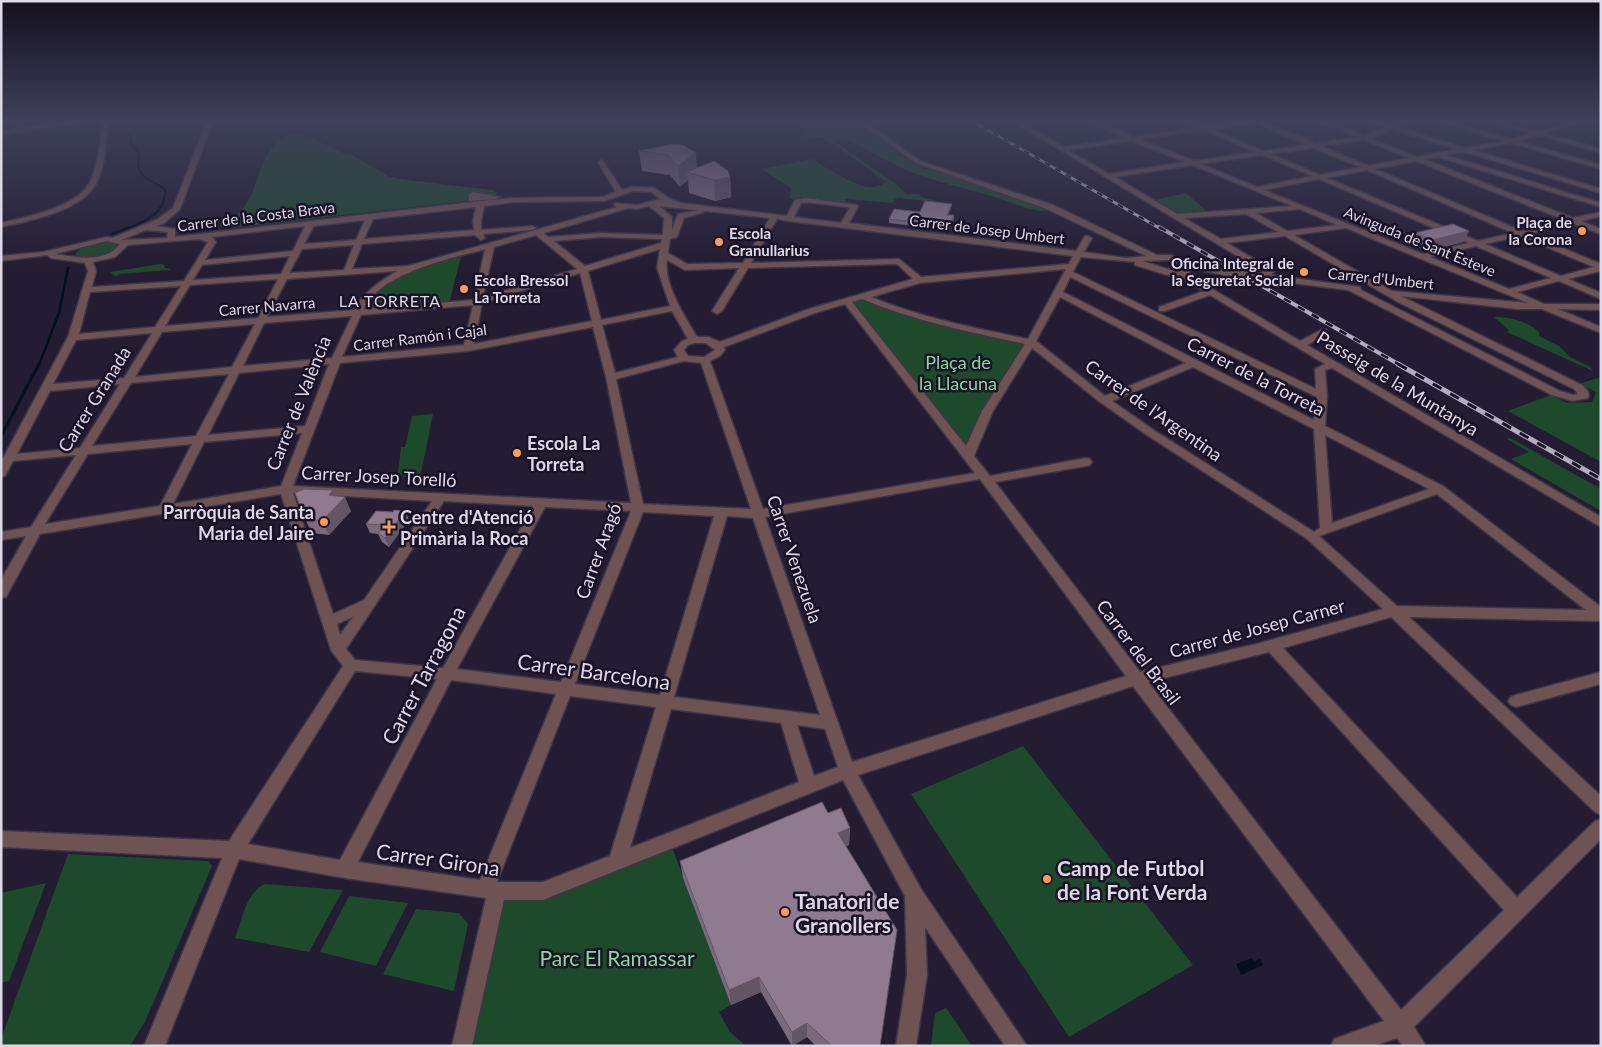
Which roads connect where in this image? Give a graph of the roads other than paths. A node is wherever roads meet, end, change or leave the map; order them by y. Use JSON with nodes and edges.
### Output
{"nodes":[{"id":1,"x":96,"y":170,"type":"edge"},
{"id":2,"x":191,"y":170,"type":"edge"},
{"id":3,"x":605,"y":170,"type":"edge"},
{"id":4,"x":942,"y":170,"type":"edge"},
{"id":5,"x":1096,"y":170,"type":"edge"},
{"id":6,"x":1147,"y":170,"type":"edge"},
{"id":7,"x":1210,"y":170,"type":"edge"},
{"id":8,"x":1305,"y":170,"type":"edge"},
{"id":9,"x":1357,"y":170,"type":"edge"},
{"id":10,"x":1372,"y":170,"type":"edge"},
{"id":11,"x":1443,"y":170,"type":"edge"},
{"id":12,"x":1488,"y":170,"type":"edge"},
{"id":13,"x":1530,"y":170,"type":"edge"},
{"id":14,"x":1106,"y":176,"type":"junction"},
{"id":15,"x":1320,"y":176,"type":"junction"},
{"id":16,"x":1256,"y":189,"type":"junction"},
{"id":17,"x":1601,"y":191,"type":"edge"},
{"id":18,"x":491,"y":194,"type":"dead end"},
{"id":19,"x":617,"y":194,"type":"junction"},
{"id":20,"x":662,"y":198,"type":"junction"},
{"id":21,"x":514,"y":200,"type":"junction"},
{"id":22,"x":481,"y":203,"type":"junction"},
{"id":23,"x":1601,"y":204,"type":"edge"},
{"id":24,"x":653,"y":205,"type":"junction"},
{"id":25,"x":680,"y":205,"type":"junction"},
{"id":26,"x":626,"y":207,"type":"junction"},
{"id":27,"x":1301,"y":208,"type":"junction"},
{"id":28,"x":713,"y":211,"type":"junction"},
{"id":29,"x":1247,"y":211,"type":"junction"},
{"id":30,"x":1601,"y":214,"type":"edge"},
{"id":31,"x":370,"y":216,"type":"junction"},
{"id":32,"x":1175,"y":216,"type":"junction"},
{"id":33,"x":775,"y":217,"type":"junction"},
{"id":34,"x":789,"y":219,"type":"junction"},
{"id":35,"x":1575,"y":222,"type":"junction"},
{"id":36,"x":311,"y":223,"type":"junction"},
{"id":37,"x":1,"y":225,"type":"edge"},
{"id":38,"x":844,"y":225,"type":"junction"},
{"id":39,"x":560,"y":226,"type":"junction"},
{"id":40,"x":1346,"y":226,"type":"junction"},
{"id":41,"x":145,"y":228,"type":"junction"},
{"id":42,"x":477,"y":232,"type":"junction"},
{"id":43,"x":538,"y":232,"type":"junction"},
{"id":44,"x":1601,"y":232,"type":"edge"},
{"id":45,"x":1521,"y":233,"type":"junction"},
{"id":46,"x":1286,"y":234,"type":"junction"},
{"id":47,"x":642,"y":236,"type":"junction"},
{"id":48,"x":197,"y":237,"type":"junction"},
{"id":49,"x":1088,"y":238,"type":"dead end"},
{"id":50,"x":115,"y":239,"type":"junction"},
{"id":51,"x":548,"y":239,"type":"junction"},
{"id":52,"x":171,"y":240,"type":"junction"},
{"id":53,"x":160,"y":241,"type":"junction"},
{"id":54,"x":665,"y":241,"type":"junction"},
{"id":55,"x":212,"y":242,"type":"junction"},
{"id":56,"x":359,"y":242,"type":"junction"},
{"id":57,"x":1220,"y":242,"type":"junction"},
{"id":58,"x":125,"y":243,"type":"junction"},
{"id":59,"x":1478,"y":243,"type":"junction"},
{"id":60,"x":77,"y":246,"type":"junction"},
{"id":61,"x":488,"y":246,"type":"junction"},
{"id":62,"x":296,"y":250,"type":"junction"},
{"id":63,"x":115,"y":253,"type":"junction"},
{"id":64,"x":1078,"y":254,"type":"junction"},
{"id":65,"x":631,"y":255,"type":"junction"},
{"id":66,"x":67,"y":257,"type":"junction"},
{"id":67,"x":668,"y":257,"type":"junction"},
{"id":68,"x":1421,"y":257,"type":"junction"},
{"id":69,"x":1154,"y":258,"type":"junction"},
{"id":70,"x":1,"y":260,"type":"edge"},
{"id":71,"x":88,"y":260,"type":"junction"},
{"id":72,"x":1126,"y":260,"type":"junction"},
{"id":73,"x":200,"y":263,"type":"junction"},
{"id":74,"x":743,"y":266,"type":"junction"},
{"id":75,"x":410,"y":268,"type":"junction"},
{"id":76,"x":1155,"y":268,"type":"junction"},
{"id":77,"x":1601,"y":268,"type":"edge"},
{"id":78,"x":584,"y":269,"type":"junction"},
{"id":79,"x":1070,"y":269,"type":"junction"},
{"id":80,"x":1184,"y":270,"type":"junction"},
{"id":81,"x":348,"y":272,"type":"junction"},
{"id":82,"x":283,"y":276,"type":"junction"},
{"id":83,"x":1267,"y":276,"type":"junction"},
{"id":84,"x":1559,"y":278,"type":"junction"},
{"id":85,"x":919,"y":280,"type":"junction"},
{"id":86,"x":188,"y":283,"type":"junction"},
{"id":87,"x":1350,"y":288,"type":"junction"},
{"id":88,"x":86,"y":290,"type":"junction"},
{"id":89,"x":1210,"y":292,"type":"junction"},
{"id":90,"x":1388,"y":292,"type":"junction"},
{"id":91,"x":1508,"y":292,"type":"junction"},
{"id":92,"x":1058,"y":293,"type":"junction"},
{"id":93,"x":1601,"y":296,"type":"edge"},
{"id":94,"x":864,"y":297,"type":"junction"},
{"id":95,"x":477,"y":302,"type":"junction"},
{"id":96,"x":847,"y":302,"type":"junction"},
{"id":97,"x":1543,"y":306,"type":"junction"},
{"id":98,"x":1601,"y":307,"type":"edge"},
{"id":99,"x":675,"y":308,"type":"junction"},
{"id":100,"x":717,"y":311,"type":"dead end"},
{"id":101,"x":1156,"y":311,"type":"junction"},
{"id":102,"x":356,"y":312,"type":"junction"},
{"id":103,"x":260,"y":320,"type":"junction"},
{"id":104,"x":598,"y":323,"type":"junction"},
{"id":105,"x":159,"y":329,"type":"junction"},
{"id":106,"x":1601,"y":330,"type":"edge"},
{"id":107,"x":1324,"y":332,"type":"dead end"},
{"id":108,"x":73,"y":337,"type":"junction"},
{"id":109,"x":694,"y":340,"type":"junction"},
{"id":110,"x":1031,"y":342,"type":"junction"},
{"id":111,"x":1299,"y":345,"type":"junction"},
{"id":112,"x":719,"y":346,"type":"junction"},
{"id":113,"x":468,"y":348,"type":"junction"},
{"id":114,"x":684,"y":358,"type":"junction"},
{"id":115,"x":705,"y":360,"type":"junction"},
{"id":116,"x":335,"y":362,"type":"junction"},
{"id":117,"x":1192,"y":363,"type":"junction"},
{"id":118,"x":1332,"y":364,"type":"junction"},
{"id":119,"x":234,"y":371,"type":"junction"},
{"id":120,"x":611,"y":377,"type":"junction"},
{"id":121,"x":128,"y":380,"type":"junction"},
{"id":122,"x":47,"y":388,"type":"junction"},
{"id":123,"x":1322,"y":396,"type":"junction"},
{"id":124,"x":1104,"y":400,"type":"junction"},
{"id":125,"x":308,"y":429,"type":"junction"},
{"id":126,"x":1319,"y":429,"type":"junction"},
{"id":127,"x":200,"y":439,"type":"junction"},
{"id":128,"x":85,"y":450,"type":"junction"},
{"id":129,"x":968,"y":456,"type":"junction"},
{"id":130,"x":9,"y":458,"type":"junction"},
{"id":131,"x":1086,"y":462,"type":"dead end"},
{"id":132,"x":1,"y":473,"type":"edge"},
{"id":133,"x":985,"y":477,"type":"junction"},
{"id":134,"x":286,"y":489,"type":"junction"},
{"id":135,"x":1439,"y":489,"type":"junction"},
{"id":136,"x":441,"y":497,"type":"junction"},
{"id":137,"x":541,"y":502,"type":"junction"},
{"id":138,"x":638,"y":509,"type":"junction"},
{"id":139,"x":164,"y":510,"type":"junction"},
{"id":140,"x":722,"y":511,"type":"junction"},
{"id":141,"x":759,"y":514,"type":"junction"},
{"id":142,"x":1601,"y":523,"type":"edge"},
{"id":143,"x":1326,"y":530,"type":"junction"},
{"id":144,"x":35,"y":531,"type":"junction"},
{"id":145,"x":1310,"y":535,"type":"junction"},
{"id":146,"x":1,"y":536,"type":"edge"},
{"id":147,"x":1,"y":593,"type":"edge"},
{"id":148,"x":368,"y":604,"type":"junction"},
{"id":149,"x":1394,"y":611,"type":"junction"},
{"id":150,"x":1601,"y":616,"type":"edge"},
{"id":151,"x":329,"y":622,"type":"junction"},
{"id":152,"x":1272,"y":646,"type":"junction"},
{"id":153,"x":338,"y":650,"type":"junction"},
{"id":154,"x":351,"y":665,"type":"junction"},
{"id":155,"x":447,"y":674,"type":"junction"},
{"id":156,"x":1601,"y":678,"type":"edge"},
{"id":157,"x":1136,"y":679,"type":"junction"},
{"id":158,"x":567,"y":689,"type":"junction"},
{"id":159,"x":1516,"y":701,"type":"dead end"},
{"id":160,"x":664,"y":702,"type":"junction"},
{"id":161,"x":787,"y":718,"type":"junction"},
{"id":162,"x":831,"y":723,"type":"junction"},
{"id":163,"x":847,"y":771,"type":"junction"},
{"id":164,"x":808,"y":786,"type":"junction"},
{"id":165,"x":1601,"y":807,"type":"edge"},
{"id":166,"x":1601,"y":827,"type":"edge"},
{"id":167,"x":1,"y":839,"type":"edge"},
{"id":168,"x":234,"y":850,"type":"junction"},
{"id":169,"x":616,"y":863,"type":"junction"},
{"id":170,"x":345,"y":869,"type":"junction"},
{"id":171,"x":491,"y":890,"type":"junction"},
{"id":172,"x":914,"y":896,"type":"junction"},
{"id":173,"x":1516,"y":910,"type":"junction"},
{"id":174,"x":1399,"y":1027,"type":"junction"},
{"id":175,"x":154,"y":1046,"type":"edge"},
{"id":176,"x":462,"y":1046,"type":"edge"},
{"id":177,"x":906,"y":1046,"type":"edge"},
{"id":178,"x":1017,"y":1046,"type":"edge"},
{"id":179,"x":1341,"y":1046,"type":"edge"},
{"id":180,"x":1416,"y":1046,"type":"edge"}],
"edges":[{"from":1,"to":37,"type":"street"},
{"from":2,"to":41,"type":"street"},
{"from":3,"to":19,"type":"street"},
{"from":4,"to":69,"type":"street"},
{"from":5,"to":14,"type":"street"},
{"from":6,"to":14,"type":"street"},
{"from":7,"to":16,"type":"street","name":"Avinguda de Sant Esteve"},
{"from":8,"to":15,"type":"street"},
{"from":9,"to":15,"type":"street"},
{"from":10,"to":45,"type":"street"},
{"from":11,"to":35,"type":"street"},
{"from":12,"to":23,"type":"street"},
{"from":13,"to":17,"type":"street"},
{"from":14,"to":32,"type":"street"},
{"from":15,"to":16,"type":"street"},
{"from":15,"to":59,"type":"street"},
{"from":16,"to":27,"type":"street","name":"Avinguda de Sant Esteve"},
{"from":18,"to":21,"type":"street"},
{"from":19,"to":20,"type":"street"},
{"from":19,"to":21,"type":"street","name":"Carrer de la Costa Brava"},
{"from":19,"to":26,"type":"street"},
{"from":20,"to":24,"type":"street"},
{"from":20,"to":25,"type":"street"},
{"from":21,"to":22,"type":"street","name":"Carrer de la Costa Brava"},
{"from":22,"to":31,"type":"street","name":"Carrer de la Costa Brava"},
{"from":22,"to":42,"type":"street"},
{"from":24,"to":25,"type":"street"},
{"from":24,"to":26,"type":"street"},
{"from":24,"to":54,"type":"street"},
{"from":25,"to":28,"type":"street","name":"Carrer de Josep Umbert"},
{"from":26,"to":39,"type":"street","name":"Carrer de València"},
{"from":27,"to":29,"type":"street"},
{"from":27,"to":40,"type":"street","name":"Avinguda de Sant Esteve"},
{"from":28,"to":33,"type":"street","name":"Carrer de Josep Umbert"},
{"from":28,"to":67,"type":"street","name":"Carrer de Josep Umbert"},
{"from":29,"to":32,"type":"street"},
{"from":29,"to":46,"type":"street"},
{"from":30,"to":35,"type":"street"},
{"from":31,"to":36,"type":"street","name":"Carrer de la Costa Brava"},
{"from":31,"to":56,"type":"street"},
{"from":32,"to":57,"type":"street"},
{"from":33,"to":34,"type":"street","name":"Carrer de Josep Umbert"},
{"from":33,"to":74,"type":"street"},
{"from":34,"to":38,"type":"street","name":"Carrer de Josep Umbert"},
{"from":34,"to":38,"type":"street"},
{"from":35,"to":44,"type":"street"},
{"from":35,"to":45,"type":"street"},
{"from":36,"to":48,"type":"street","name":"Carrer de la Costa Brava"},
{"from":36,"to":62,"type":"street"},
{"from":38,"to":64,"type":"street","name":"Carrer de Josep Umbert"},
{"from":39,"to":42,"type":"street"},
{"from":39,"to":43,"type":"street","name":"Carrer de València"},
{"from":40,"to":46,"type":"street"},
{"from":40,"to":68,"type":"street","name":"Avinguda de Sant Esteve"},
{"from":41,"to":50,"type":"street"},
{"from":41,"to":52,"type":"street"},
{"from":42,"to":56,"type":"street"},
{"from":42,"to":61,"type":"street"},
{"from":43,"to":51,"type":"street"},
{"from":43,"to":61,"type":"street","name":"Carrer de València"},
{"from":45,"to":59,"type":"street"},
{"from":45,"to":77,"type":"street"},
{"from":46,"to":57,"type":"street"},
{"from":46,"to":90,"type":"street"},
{"from":47,"to":51,"type":"street"},
{"from":47,"to":54,"type":"street"},
{"from":47,"to":65,"type":"street"},
{"from":48,"to":52,"type":"street","name":"Carrer de la Costa Brava"},
{"from":48,"to":55,"type":"street"},
{"from":49,"to":64,"type":"street"},
{"from":50,"to":58,"type":"street"},
{"from":50,"to":60,"type":"street"},
{"from":51,"to":78,"type":"street"},
{"from":52,"to":53,"type":"street","name":"Carrer de la Costa Brava"},
{"from":53,"to":58,"type":"street","name":"Carrer de la Costa Brava"},
{"from":53,"to":63,"type":"street","name":"Carrer de la Costa Brava"},
{"from":54,"to":65,"type":"street","name":"Carrer Navarra"},
{"from":54,"to":67,"type":"street"},
{"from":55,"to":63,"type":"street","name":"Carrer de la Costa Brava"},
{"from":55,"to":73,"type":"street","name":"Carrer Granada"},
{"from":56,"to":62,"type":"street"},
{"from":56,"to":81,"type":"street"},
{"from":57,"to":83,"type":"street"},
{"from":58,"to":63,"type":"street"},
{"from":59,"to":68,"type":"street"},
{"from":59,"to":84,"type":"street"},
{"from":60,"to":66,"type":"street"},
{"from":60,"to":70,"type":"street"},
{"from":61,"to":75,"type":"street","name":"Carrer de València"},
{"from":61,"to":95,"type":"street"},
{"from":62,"to":73,"type":"street"},
{"from":62,"to":82,"type":"street"},
{"from":63,"to":71,"type":"street"},
{"from":64,"to":72,"type":"street","name":"Carrer de Josep Umbert"},
{"from":64,"to":79,"type":"street"},
{"from":65,"to":78,"type":"street","name":"Carrer Navarra"},
{"from":66,"to":70,"type":"street"},
{"from":66,"to":71,"type":"street"},
{"from":67,"to":74,"type":"street"},
{"from":67,"to":99,"type":"street"},
{"from":68,"to":91,"type":"street","name":"Avinguda de Sant Esteve"},
{"from":69,"to":72,"type":"street"},
{"from":69,"to":76,"type":"street"},
{"from":69,"to":80,"type":"street"},
{"from":71,"to":88,"type":"street"},
{"from":72,"to":76,"type":"street"},
{"from":73,"to":86,"type":"street","name":"Carrer Granada"},
{"from":74,"to":85,"type":"street"},
{"from":74,"to":100,"type":"street"},
{"from":75,"to":81,"type":"street"},
{"from":75,"to":102,"type":"street","name":"Carrer de València"},
{"from":76,"to":80,"type":"street"},
{"from":77,"to":84,"type":"street"},
{"from":78,"to":95,"type":"street","name":"Carrer Navarra"},
{"from":78,"to":104,"type":"street","name":"Carrer Aragó"},
{"from":79,"to":85,"type":"street"},
{"from":79,"to":92,"type":"street"},
{"from":79,"to":101,"type":"street"},
{"from":80,"to":83,"type":"street","name":"Carrer d'Umbert","bridge":true},
{"from":80,"to":89,"type":"street","name":"Passeig de la Muntanya"},
{"from":81,"to":82,"type":"street"},
{"from":82,"to":86,"type":"street"},
{"from":82,"to":103,"type":"street"},
{"from":83,"to":87,"type":"street","name":"Carrer d'Umbert"},
{"from":84,"to":91,"type":"street"},
{"from":84,"to":93,"type":"street"},
{"from":85,"to":94,"type":"street"},
{"from":86,"to":88,"type":"street"},
{"from":86,"to":105,"type":"street","name":"Carrer Granada"},
{"from":87,"to":90,"type":"street","name":"Carrer d'Umbert"},
{"from":87,"to":90,"type":"street"},
{"from":88,"to":108,"type":"street"},
{"from":89,"to":101,"type":"street"},
{"from":89,"to":111,"type":"street","name":"Passeig de la Muntanya"},
{"from":90,"to":97,"type":"street","name":"Carrer d'Umbert"},
{"from":91,"to":97,"type":"street","name":"Avinguda de Sant Esteve"},
{"from":92,"to":110,"type":"street"},
{"from":92,"to":117,"type":"street","name":"Carrer de la Torreta"},
{"from":94,"to":96,"type":"street"},
{"from":94,"to":110,"type":"street","name":"Carrer de l'Argentina"},
{"from":95,"to":102,"type":"street","name":"Carrer Navarra"},
{"from":95,"to":113,"type":"street"},
{"from":96,"to":112,"type":"street"},
{"from":96,"to":129,"type":"street","name":"Carrer del Brasil"},
{"from":97,"to":98,"type":"street"},
{"from":97,"to":106,"type":"street","name":"Avinguda de Sant Esteve"},
{"from":99,"to":104,"type":"street","name":"Carrer Ramón i Cajal"},
{"from":99,"to":109,"type":"street"},
{"from":101,"to":123,"type":"street"},
{"from":102,"to":103,"type":"street","name":"Carrer Navarra"},
{"from":102,"to":116,"type":"street","name":"Carrer de València"},
{"from":103,"to":105,"type":"street","name":"Carrer Navarra"},
{"from":103,"to":119,"type":"street"},
{"from":104,"to":113,"type":"street","name":"Carrer Ramón i Cajal"},
{"from":104,"to":120,"type":"street","name":"Carrer Aragó"},
{"from":105,"to":108,"type":"street","name":"Carrer Navarra"},
{"from":105,"to":121,"type":"street","name":"Carrer Granada"},
{"from":107,"to":111,"type":"street"},
{"from":108,"to":122,"type":"street"},
{"from":109,"to":112,"type":"street"},
{"from":109,"to":114,"type":"street"},
{"from":110,"to":124,"type":"street","name":"Carrer de l'Argentina"},
{"from":110,"to":129,"type":"street"},
{"from":111,"to":118,"type":"street","name":"Passeig de la Muntanya"},
{"from":112,"to":115,"type":"street"},
{"from":113,"to":116,"type":"street","name":"Carrer Ramón i Cajal"},
{"from":114,"to":115,"type":"street"},
{"from":114,"to":120,"type":"street"},
{"from":115,"to":141,"type":"street","name":"Carrer Venezuela"},
{"from":116,"to":119,"type":"street","name":"Carrer Ramón i Cajal"},
{"from":116,"to":125,"type":"street","name":"Carrer de València"},
{"from":117,"to":124,"type":"street"},
{"from":117,"to":126,"type":"street","name":"Carrer de la Torreta"},
{"from":118,"to":123,"type":"street"},
{"from":118,"to":142,"type":"street","name":"Passeig de la Muntanya"},
{"from":119,"to":121,"type":"street","name":"Carrer Ramón i Cajal"},
{"from":119,"to":127,"type":"street"},
{"from":120,"to":138,"type":"street","name":"Carrer Aragó"},
{"from":121,"to":122,"type":"street","name":"Carrer Ramón i Cajal"},
{"from":121,"to":128,"type":"street","name":"Carrer Granada"},
{"from":122,"to":130,"type":"street"},
{"from":123,"to":126,"type":"street"},
{"from":124,"to":145,"type":"street","name":"Carrer de l'Argentina"},
{"from":125,"to":127,"type":"street"},
{"from":125,"to":134,"type":"street","name":"Carrer de València"},
{"from":126,"to":135,"type":"street","name":"Carrer de la Torreta"},
{"from":126,"to":143,"type":"street"},
{"from":127,"to":128,"type":"street"},
{"from":127,"to":139,"type":"street"},
{"from":128,"to":130,"type":"street"},
{"from":128,"to":144,"type":"street","name":"Carrer Granada"},
{"from":129,"to":133,"type":"street","name":"Carrer del Brasil"},
{"from":130,"to":132,"type":"street"},
{"from":131,"to":133,"type":"street","name":"Carrer Josep Torelló"},
{"from":133,"to":141,"type":"street","name":"Carrer Josep Torelló"},
{"from":133,"to":157,"type":"street","name":"Carrer del Brasil"},
{"from":134,"to":136,"type":"street","name":"Carrer Josep Torelló"},
{"from":134,"to":139,"type":"street","name":"Carrer Josep Torelló"},
{"from":134,"to":151,"type":"street","name":"Carrer de València"},
{"from":135,"to":143,"type":"street"},
{"from":135,"to":150,"type":"street","name":"Carrer de la Torreta"},
{"from":136,"to":137,"type":"street","name":"Carrer Josep Torelló"},
{"from":136,"to":148,"type":"street"},
{"from":137,"to":138,"type":"street","name":"Carrer Josep Torelló"},
{"from":137,"to":155,"type":"street","name":"Carrer Tarragona"},
{"from":138,"to":140,"type":"street","name":"Carrer Josep Torelló"},
{"from":138,"to":158,"type":"street","name":"Carrer Aragó"},
{"from":139,"to":144,"type":"street","name":"Carrer Josep Torelló"},
{"from":140,"to":141,"type":"street","name":"Carrer Josep Torelló"},
{"from":140,"to":160,"type":"street"},
{"from":141,"to":162,"type":"street","name":"Carrer Venezuela"},
{"from":143,"to":145,"type":"street"},
{"from":144,"to":146,"type":"street","name":"Carrer Josep Torelló"},
{"from":144,"to":147,"type":"street","name":"Carrer Granada"},
{"from":145,"to":149,"type":"street","name":"Carrer de l'Argentina"},
{"from":148,"to":151,"type":"street"},
{"from":148,"to":153,"type":"street"},
{"from":149,"to":150,"type":"street","name":"Carrer de Josep Carner"},
{"from":149,"to":152,"type":"street","name":"Carrer de Josep Carner"},
{"from":149,"to":165,"type":"street","name":"Carrer de l'Argentina"},
{"from":151,"to":153,"type":"street","name":"Carrer de València"},
{"from":152,"to":157,"type":"street","name":"Carrer de Josep Carner"},
{"from":152,"to":173,"type":"street"},
{"from":153,"to":154,"type":"street","name":"Carrer de València"},
{"from":154,"to":155,"type":"street","name":"Carrer Barcelona"},
{"from":154,"to":168,"type":"street"},
{"from":155,"to":158,"type":"street","name":"Carrer Barcelona"},
{"from":155,"to":170,"type":"street","name":"Carrer Tarragona"},
{"from":156,"to":159,"type":"street"},
{"from":157,"to":163,"type":"street","name":"Carrer de Josep Carner"},
{"from":157,"to":174,"type":"street","name":"Carrer del Brasil"},
{"from":158,"to":160,"type":"street","name":"Carrer Barcelona"},
{"from":158,"to":171,"type":"street","name":"Carrer Aragó"},
{"from":160,"to":161,"type":"street","name":"Carrer Barcelona"},
{"from":160,"to":169,"type":"street"},
{"from":161,"to":162,"type":"street","name":"Carrer Barcelona"},
{"from":161,"to":164,"type":"street"},
{"from":162,"to":163,"type":"street","name":"Carrer Venezuela"},
{"from":163,"to":164,"type":"street","name":"Carrer Girona"},
{"from":163,"to":172,"type":"street","name":"Carrer Venezuela"},
{"from":164,"to":169,"type":"street","name":"Carrer Girona"},
{"from":166,"to":173,"type":"street"},
{"from":167,"to":168,"type":"street","name":"Carrer Girona"},
{"from":168,"to":170,"type":"street","name":"Carrer Girona"},
{"from":168,"to":175,"type":"street"},
{"from":169,"to":171,"type":"street","name":"Carrer Girona"},
{"from":170,"to":171,"type":"street","name":"Carrer Girona"},
{"from":171,"to":176,"type":"street","name":"Carrer Aragó"},
{"from":172,"to":177,"type":"street"},
{"from":172,"to":178,"type":"street","name":"Carrer Venezuela"},
{"from":173,"to":174,"type":"street"},
{"from":174,"to":179,"type":"street"},
{"from":174,"to":180,"type":"street","name":"Carrer del Brasil"}]}
